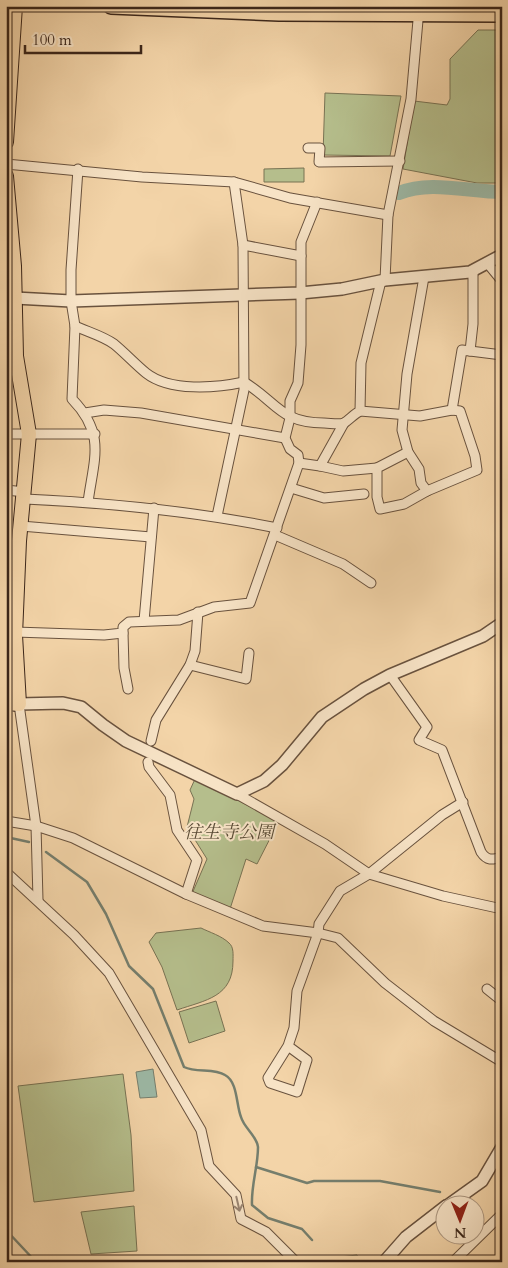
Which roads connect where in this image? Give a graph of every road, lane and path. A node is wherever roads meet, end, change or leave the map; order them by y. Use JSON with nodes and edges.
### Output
{"nodes":[{"id":1,"x":16,"y":6,"type":"edge"},
{"id":2,"x":111,"y":6,"type":"edge"},
{"id":3,"x":420,"y":10,"type":"edge"},
{"id":4,"x":498,"y":12,"type":"edge"},
{"id":5,"x":6,"y":142,"type":"edge"},
{"id":6,"x":308,"y":148,"type":"dead end"},
{"id":7,"x":400,"y":161,"type":"junction"},
{"id":8,"x":6,"y":164,"type":"edge"},
{"id":9,"x":78,"y":169,"type":"junction"},
{"id":10,"x":6,"y":176,"type":"edge"},
{"id":11,"x":234,"y":182,"type":"junction"},
{"id":12,"x":316,"y":202,"type":"junction"},
{"id":13,"x":388,"y":215,"type":"junction"},
{"id":14,"x":243,"y":245,"type":"junction"},
{"id":15,"x":502,"y":255,"type":"edge"},
{"id":16,"x":301,"y":256,"type":"junction"},
{"id":17,"x":488,"y":264,"type":"junction"},
{"id":18,"x":473,"y":271,"type":"junction"},
{"id":19,"x":424,"y":276,"type":"junction"},
{"id":20,"x":383,"y":281,"type":"junction"},
{"id":21,"x":502,"y":281,"type":"edge"},
{"id":22,"x":300,"y":293,"type":"junction"},
{"id":23,"x":243,"y":297,"type":"junction"},
{"id":24,"x":15,"y":298,"type":"junction"},
{"id":25,"x":72,"y":301,"type":"junction"},
{"id":26,"x":75,"y":326,"type":"junction"},
{"id":27,"x":470,"y":351,"type":"junction"},
{"id":28,"x":502,"y":355,"type":"edge"},
{"id":29,"x":244,"y":382,"type":"junction"},
{"id":30,"x":452,"y":410,"type":"junction"},
{"id":31,"x":360,"y":411,"type":"junction"},
{"id":32,"x":85,"y":413,"type":"junction"},
{"id":33,"x":402,"y":415,"type":"junction"},
{"id":34,"x":290,"y":418,"type":"junction"},
{"id":35,"x":344,"y":423,"type":"junction"},
{"id":36,"x":237,"y":428,"type":"junction"},
{"id":37,"x":6,"y":434,"type":"edge"},
{"id":38,"x":29,"y":434,"type":"junction"},
{"id":39,"x":95,"y":434,"type":"junction"},
{"id":40,"x":285,"y":438,"type":"junction"},
{"id":41,"x":408,"y":452,"type":"junction"},
{"id":42,"x":300,"y":463,"type":"junction"},
{"id":43,"x":320,"y":466,"type":"junction"},
{"id":44,"x":377,"y":468,"type":"junction"},
{"id":45,"x":291,"y":488,"type":"junction"},
{"id":46,"x":6,"y":490,"type":"edge"},
{"id":47,"x":427,"y":491,"type":"junction"},
{"id":48,"x":364,"y":494,"type":"dead end"},
{"id":49,"x":25,"y":495,"type":"junction"},
{"id":50,"x":88,"y":502,"type":"junction"},
{"id":51,"x":154,"y":508,"type":"junction"},
{"id":52,"x":216,"y":516,"type":"junction"},
{"id":53,"x":21,"y":526,"type":"junction"},
{"id":54,"x":276,"y":531,"type":"junction"},
{"id":55,"x":151,"y":537,"type":"junction"},
{"id":56,"x":371,"y":583,"type":"dead end"},
{"id":57,"x":198,"y":612,"type":"junction"},
{"id":58,"x":144,"y":622,"type":"junction"},
{"id":59,"x":502,"y":623,"type":"edge"},
{"id":60,"x":123,"y":633,"type":"junction"},
{"id":61,"x":12,"y":635,"type":"edge"},
{"id":62,"x":249,"y":653,"type":"dead end"},
{"id":63,"x":190,"y":665,"type":"junction"},
{"id":64,"x":390,"y":675,"type":"junction"},
{"id":65,"x":128,"y":689,"type":"dead end"},
{"id":66,"x":13,"y":703,"type":"edge"},
{"id":67,"x":151,"y":741,"type":"dead end"},
{"id":68,"x":148,"y":762,"type":"dead end"},
{"id":69,"x":237,"y":794,"type":"junction"},
{"id":70,"x":463,"y":802,"type":"junction"},
{"id":71,"x":6,"y":822,"type":"edge"},
{"id":72,"x":36,"y":826,"type":"junction"},
{"id":73,"x":501,"y":860,"type":"edge"},
{"id":74,"x":6,"y":872,"type":"edge"},
{"id":75,"x":368,"y":874,"type":"junction"},
{"id":76,"x":186,"y":894,"type":"junction"},
{"id":77,"x":38,"y":900,"type":"junction"},
{"id":78,"x":502,"y":909,"type":"edge"},
{"id":79,"x":318,"y":933,"type":"junction"},
{"id":80,"x":486,"y":989,"type":"dead end"},
{"id":81,"x":502,"y":1001,"type":"edge"},
{"id":82,"x":288,"y":1046,"type":"junction"},
{"id":83,"x":502,"y":1062,"type":"edge"},
{"id":84,"x":502,"y":1147,"type":"edge"},
{"id":85,"x":460,"y":1196,"type":"edge"},
{"id":86,"x":436,"y":1214,"type":"edge"},
{"id":87,"x":502,"y":1214,"type":"edge"},
{"id":88,"x":296,"y":1262,"type":"edge"},
{"id":89,"x":384,"y":1262,"type":"edge"},
{"id":90,"x":453,"y":1262,"type":"edge"}],
"edges":[{"from":1,"to":5,"type":"main road"},
{"from":2,"to":3,"type":"highway"},
{"from":3,"to":4,"type":"highway"},
{"from":3,"to":7,"type":"street"},
{"from":6,"to":7,"type":"street"},
{"from":7,"to":13,"type":"street"},
{"from":8,"to":9,"type":"street"},
{"from":9,"to":11,"type":"street"},
{"from":9,"to":25,"type":"street"},
{"from":10,"to":24,"type":"main road"},
{"from":11,"to":12,"type":"street"},
{"from":11,"to":14,"type":"street"},
{"from":12,"to":13,"type":"street"},
{"from":12,"to":16,"type":"street"},
{"from":13,"to":20,"type":"street"},
{"from":14,"to":16,"type":"street"},
{"from":14,"to":23,"type":"street"},
{"from":15,"to":17,"type":"street"},
{"from":16,"to":22,"type":"street"},
{"from":17,"to":18,"type":"street"},
{"from":17,"to":21,"type":"street"},
{"from":18,"to":19,"type":"street"},
{"from":18,"to":27,"type":"street"},
{"from":19,"to":20,"type":"street"},
{"from":19,"to":33,"type":"street"},
{"from":20,"to":22,"type":"street"},
{"from":20,"to":31,"type":"street"},
{"from":22,"to":23,"type":"street"},
{"from":22,"to":34,"type":"street"},
{"from":23,"to":25,"type":"street"},
{"from":23,"to":29,"type":"street"},
{"from":24,"to":25,"type":"street"},
{"from":24,"to":38,"type":"main road"},
{"from":25,"to":26,"type":"street"},
{"from":26,"to":29,"type":"street"},
{"from":26,"to":32,"type":"street"},
{"from":27,"to":28,"type":"street"},
{"from":27,"to":30,"type":"street"},
{"from":29,"to":34,"type":"street"},
{"from":29,"to":36,"type":"street"},
{"from":30,"to":33,"type":"street"},
{"from":30,"to":47,"type":"street"},
{"from":31,"to":33,"type":"street"},
{"from":31,"to":35,"type":"street"},
{"from":32,"to":36,"type":"street"},
{"from":32,"to":39,"type":"street"},
{"from":33,"to":41,"type":"street"},
{"from":34,"to":35,"type":"street"},
{"from":34,"to":40,"type":"street"},
{"from":35,"to":43,"type":"street"},
{"from":36,"to":40,"type":"street"},
{"from":36,"to":52,"type":"street"},
{"from":37,"to":38,"type":"street"},
{"from":38,"to":39,"type":"street"},
{"from":38,"to":49,"type":"main road"},
{"from":39,"to":50,"type":"street"},
{"from":40,"to":42,"type":"street"},
{"from":41,"to":44,"type":"street"},
{"from":41,"to":47,"type":"street"},
{"from":42,"to":43,"type":"street"},
{"from":42,"to":45,"type":"street"},
{"from":43,"to":44,"type":"street"},
{"from":44,"to":47,"type":"street"},
{"from":45,"to":48,"type":"street"},
{"from":45,"to":54,"type":"street"},
{"from":46,"to":49,"type":"street"},
{"from":49,"to":50,"type":"street"},
{"from":49,"to":53,"type":"main road"},
{"from":50,"to":51,"type":"street"},
{"from":51,"to":52,"type":"street"},
{"from":51,"to":55,"type":"street"},
{"from":52,"to":54,"type":"street"},
{"from":53,"to":55,"type":"street"},
{"from":53,"to":61,"type":"main road"},
{"from":54,"to":56,"type":"street"},
{"from":54,"to":57,"type":"street"},
{"from":55,"to":58,"type":"street"},
{"from":57,"to":58,"type":"street"},
{"from":57,"to":63,"type":"street"},
{"from":58,"to":60,"type":"street"},
{"from":59,"to":64,"type":"street"},
{"from":60,"to":61,"type":"street"},
{"from":60,"to":65,"type":"street"},
{"from":61,"to":66,"type":"main road"},
{"from":62,"to":63,"type":"street"},
{"from":63,"to":67,"type":"street"},
{"from":64,"to":69,"type":"street"},
{"from":64,"to":70,"type":"street"},
{"from":66,"to":69,"type":"street"},
{"from":66,"to":72,"type":"street"},
{"from":68,"to":76,"type":"street"},
{"from":69,"to":75,"type":"street"},
{"from":70,"to":73,"type":"street"},
{"from":70,"to":75,"type":"street"},
{"from":71,"to":72,"type":"street"},
{"from":72,"to":76,"type":"street"},
{"from":72,"to":77,"type":"street"},
{"from":74,"to":77,"type":"street"},
{"from":75,"to":78,"type":"street"},
{"from":75,"to":79,"type":"street"},
{"from":76,"to":79,"type":"street"},
{"from":77,"to":88,"type":"street","one_way":true},
{"from":79,"to":82,"type":"street"},
{"from":79,"to":83,"type":"street"},
{"from":80,"to":81,"type":"street"},
{"from":82,"to":82,"type":"street"},
{"from":84,"to":85,"type":"street"},
{"from":86,"to":89,"type":"street"},
{"from":87,"to":90,"type":"street"}]}
